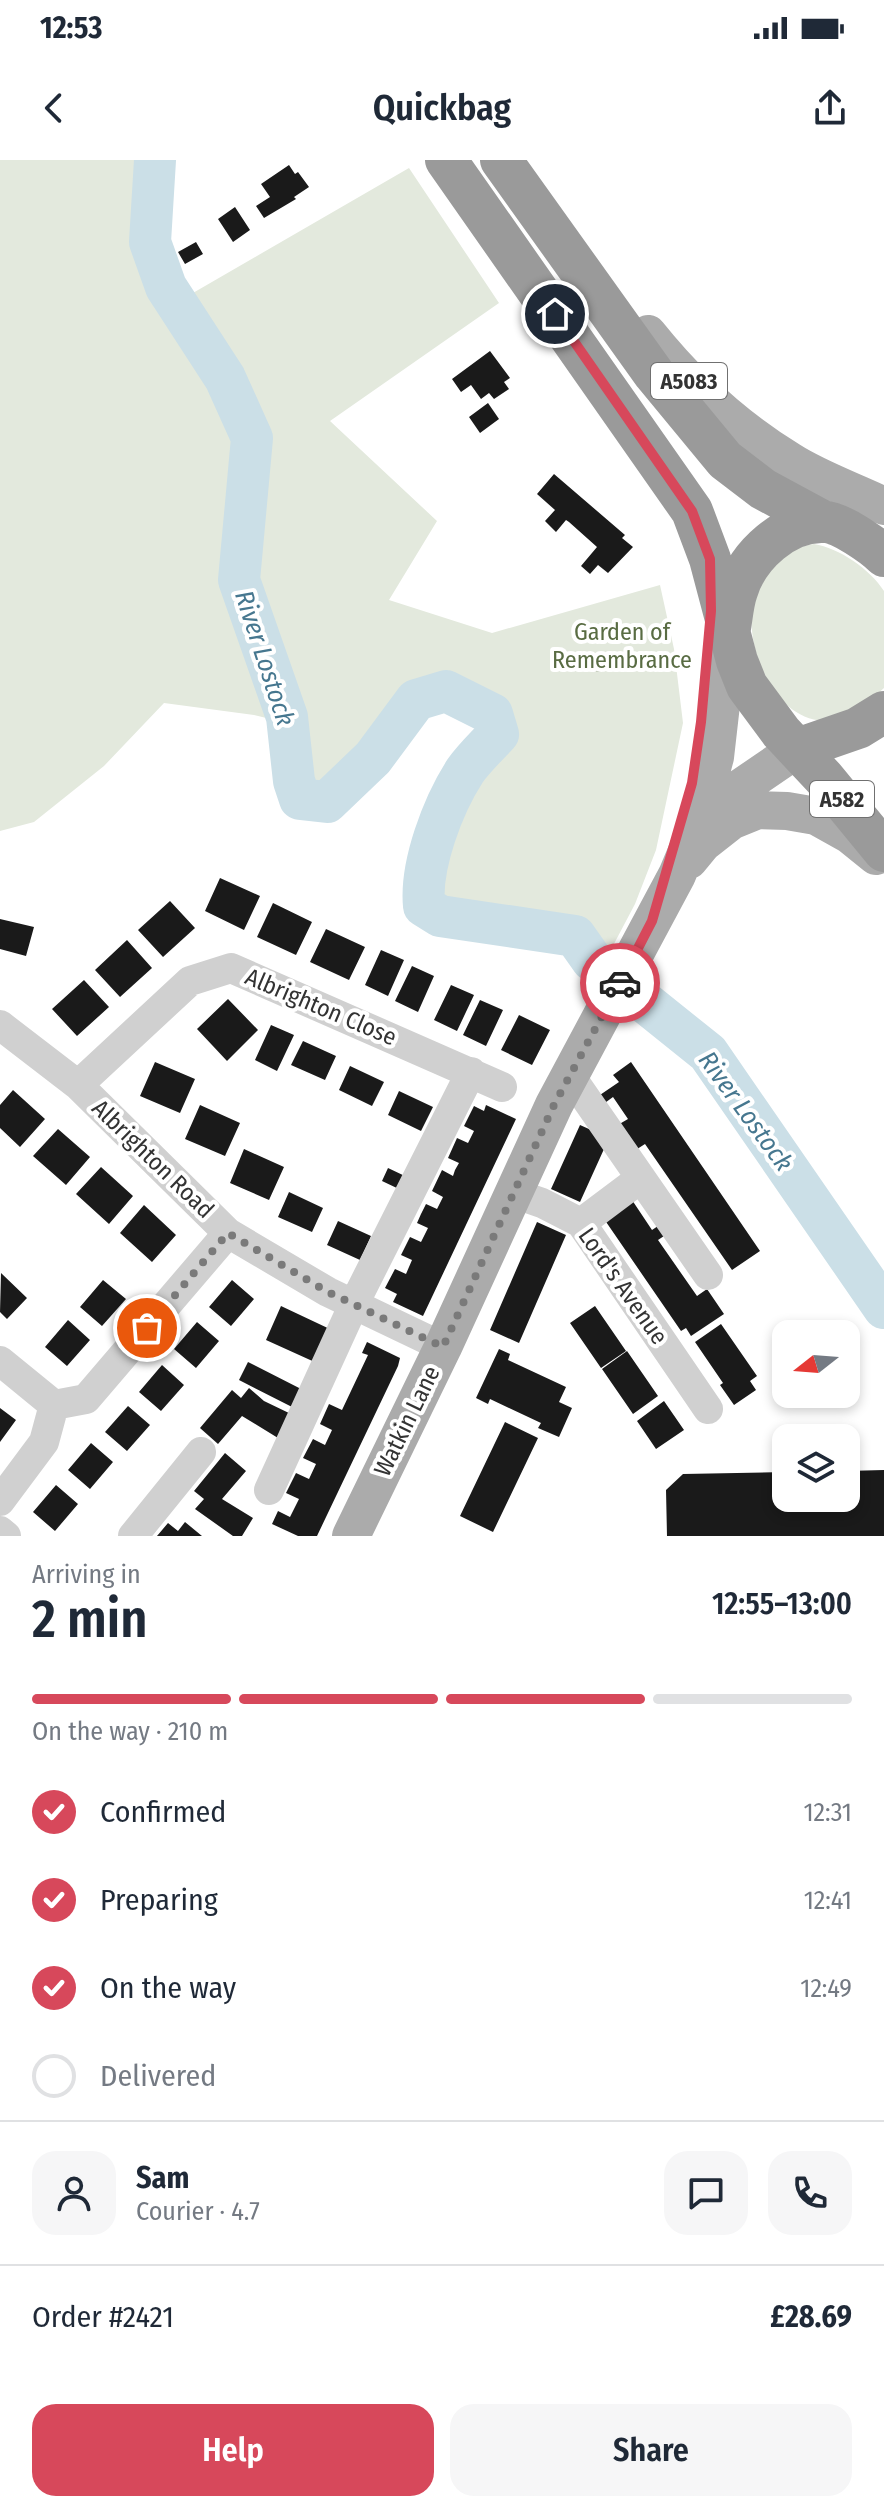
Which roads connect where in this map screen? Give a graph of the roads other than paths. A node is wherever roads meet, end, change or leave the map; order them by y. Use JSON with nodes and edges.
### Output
{"nodes":[{"id":1,"x":446,"y":160,"type":"edge"},
{"id":2,"x":501,"y":160,"type":"edge"},
{"id":3,"x":533,"y":208,"type":"junction"},
{"id":4,"x":884,"y":509,"type":"edge"},
{"id":5,"x":826,"y":522,"type":"junction"},
{"id":6,"x":884,"y":556,"type":"edge"},
{"id":7,"x":710,"y":559,"type":"junction"},
{"id":8,"x":729,"y":633,"type":"junction"},
{"id":9,"x":884,"y":712,"type":"edge"},
{"id":10,"x":797,"y":749,"type":"junction"},
{"id":11,"x":695,"y":832,"type":"junction"},
{"id":12,"x":884,"y":851,"type":"edge"},
{"id":13,"x":884,"y":865,"type":"edge"},
{"id":14,"x":677,"y":875,"type":"junction"},
{"id":15,"x":648,"y":928,"type":"junction"},
{"id":16,"x":0,"y":1025,"type":"edge"},
{"id":17,"x":471,"y":1072,"type":"junction"},
{"id":18,"x":78,"y":1085,"type":"junction"},
{"id":19,"x":502,"y":1087,"type":"dead end"},
{"id":20,"x":562,"y":1091,"type":"junction"},
{"id":21,"x":641,"y":1178,"type":"junction"},
{"id":22,"x":513,"y":1193,"type":"junction"},
{"id":23,"x":581,"y":1223,"type":"junction"},
{"id":24,"x":228,"y":1233,"type":"junction"},
{"id":25,"x":708,"y":1275,"type":"dead end"},
{"id":26,"x":354,"y":1304,"type":"junction"},
{"id":27,"x":443,"y":1347,"type":"junction"},
{"id":28,"x":0,"y":1361,"type":"edge"},
{"id":29,"x":54,"y":1405,"type":"junction"},
{"id":30,"x":708,"y":1409,"type":"dead end"},
{"id":31,"x":201,"y":1452,"type":"dead end"},
{"id":32,"x":269,"y":1490,"type":"dead end"},
{"id":33,"x":0,"y":1501,"type":"edge"},
{"id":34,"x":0,"y":1531,"type":"edge"},
{"id":35,"x":6,"y":1536,"type":"edge"},
{"id":36,"x":133,"y":1536,"type":"edge"},
{"id":37,"x":351,"y":1536,"type":"edge"}],
"edges":[{"from":1,"to":7,"type":"highway"},
{"from":2,"to":3,"type":"highway"},
{"from":3,"to":4,"type":"main road","number":"A5083"},
{"from":3,"to":5,"type":"highway"},
{"from":4,"to":5,"type":"main road","number":"A5083"},
{"from":5,"to":6,"type":"highway"},
{"from":5,"to":8,"type":"highway"},
{"from":7,"to":8,"type":"highway"},
{"from":7,"to":15,"type":"main road"},
{"from":8,"to":10,"type":"highway"},
{"from":8,"to":11,"type":"main road","name":"Watkin Lane"},
{"from":9,"to":10,"type":"highway"},
{"from":10,"to":11,"type":"main road","name":"Watkin Lane"},
{"from":10,"to":12,"type":"highway","number":"A582"},
{"from":11,"to":14,"type":"main road","name":"Watkin Lane"},
{"from":13,"to":14,"type":"main road"},
{"from":14,"to":15,"type":"main road","name":"Watkin Lane"},
{"from":15,"to":20,"type":"main road","name":"Watkin Lane"},
{"from":16,"to":18,"type":"street","name":"Albrighton Road"},
{"from":17,"to":18,"type":"street","name":"Albrighton Close"},
{"from":17,"to":19,"type":"street","name":"Albrighton Close"},
{"from":17,"to":26,"type":"street"},
{"from":18,"to":24,"type":"street","name":"Albrighton Road"},
{"from":20,"to":21,"type":"street"},
{"from":20,"to":22,"type":"main road","name":"Watkin Lane"},
{"from":21,"to":23,"type":"street"},
{"from":21,"to":25,"type":"street"},
{"from":22,"to":23,"type":"street","name":"Lord's Avenue"},
{"from":22,"to":27,"type":"main road","name":"Watkin Lane"},
{"from":23,"to":30,"type":"street","name":"Lord's Avenue"},
{"from":24,"to":26,"type":"street","name":"Albrighton Road"},
{"from":24,"to":29,"type":"street"},
{"from":26,"to":27,"type":"street","name":"Albrighton Road"},
{"from":26,"to":32,"type":"street"},
{"from":27,"to":37,"type":"main road","name":"Watkin Lane"},
{"from":28,"to":29,"type":"street"},
{"from":29,"to":33,"type":"street"},
{"from":31,"to":36,"type":"street"},
{"from":34,"to":35,"type":"street"}]}
